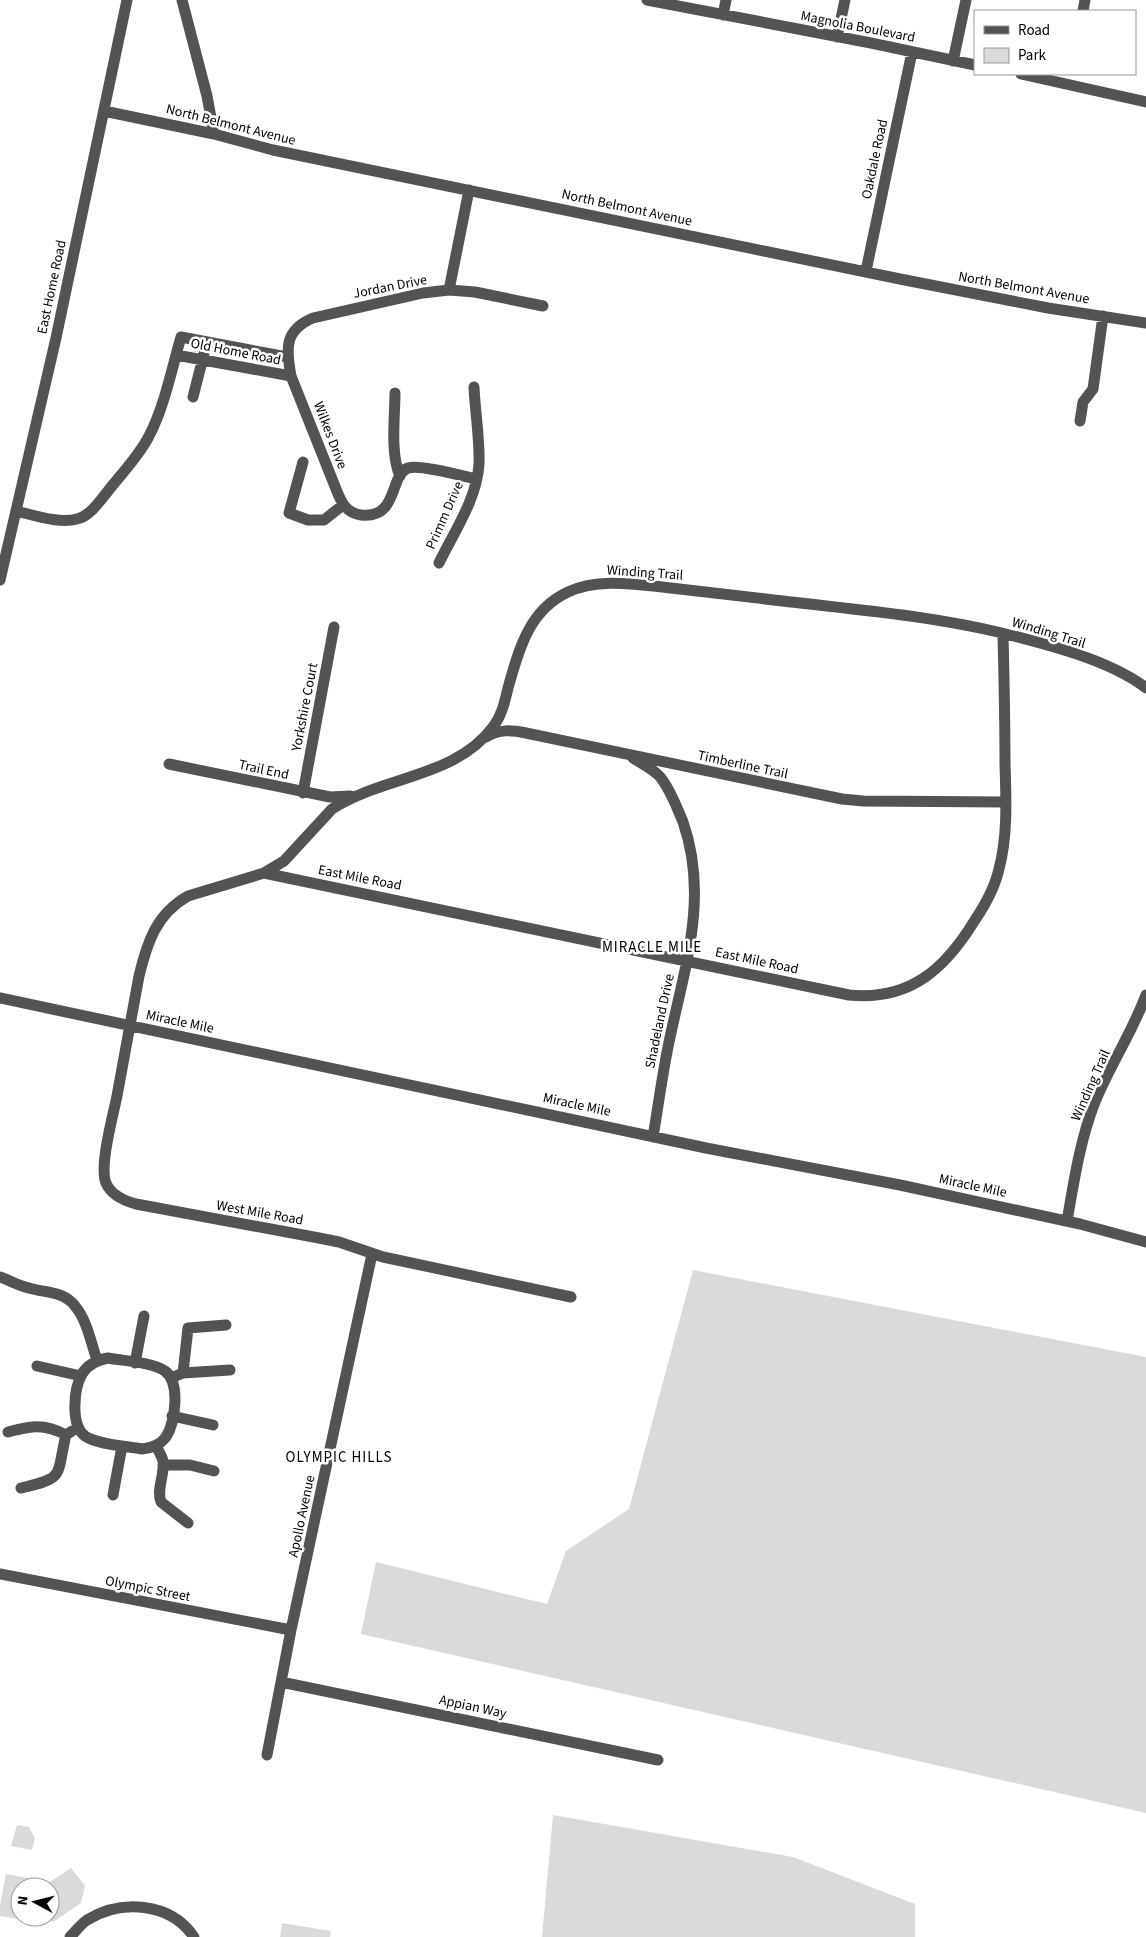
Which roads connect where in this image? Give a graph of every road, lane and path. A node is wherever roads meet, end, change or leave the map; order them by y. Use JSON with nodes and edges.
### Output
{"nodes":[{"id":1,"x":127,"y":0,"type":"edge"},
{"id":2,"x":182,"y":0,"type":"edge"},
{"id":3,"x":647,"y":0,"type":"edge"},
{"id":4,"x":726,"y":0,"type":"edge"},
{"id":5,"x":845,"y":0,"type":"edge"},
{"id":6,"x":966,"y":0,"type":"edge"},
{"id":7,"x":723,"y":15,"type":"junction"},
{"id":8,"x":838,"y":37,"type":"junction"},
{"id":9,"x":912,"y":52,"type":"junction"},
{"id":10,"x":953,"y":61,"type":"junction"},
{"id":11,"x":974,"y":64,"type":"edge"},
{"id":12,"x":1031,"y":75,"type":"edge"},
{"id":13,"x":1069,"y":79,"type":"edge"},
{"id":14,"x":1146,"y":102,"type":"edge"},
{"id":15,"x":104,"y":110,"type":"junction"},
{"id":16,"x":214,"y":134,"type":"junction"},
{"id":17,"x":470,"y":190,"type":"junction"},
{"id":18,"x":866,"y":272,"type":"junction"},
{"id":19,"x":449,"y":290,"type":"junction"},
{"id":20,"x":543,"y":306,"type":"dead end"},
{"id":21,"x":1103,"y":316,"type":"junction"},
{"id":22,"x":1146,"y":323,"type":"edge"},
{"id":23,"x":207,"y":342,"type":"junction"},
{"id":24,"x":176,"y":355,"type":"junction"},
{"id":25,"x":287,"y":357,"type":"junction"},
{"id":26,"x":203,"y":360,"type":"junction"},
{"id":27,"x":291,"y":376,"type":"junction"},
{"id":28,"x":474,"y":387,"type":"dead end"},
{"id":29,"x":395,"y":393,"type":"dead end"},
{"id":30,"x":193,"y":397,"type":"dead end"},
{"id":31,"x":1080,"y":421,"type":"dead end"},
{"id":32,"x":303,"y":462,"type":"dead end"},
{"id":33,"x":400,"y":476,"type":"junction"},
{"id":34,"x":476,"y":479,"type":"junction"},
{"id":35,"x":343,"y":505,"type":"junction"},
{"id":36,"x":16,"y":511,"type":"junction"},
{"id":37,"x":439,"y":563,"type":"dead end"},
{"id":38,"x":0,"y":580,"type":"edge"},
{"id":39,"x":334,"y":627,"type":"dead end"},
{"id":40,"x":1003,"y":634,"type":"junction"},
{"id":41,"x":1146,"y":688,"type":"edge"},
{"id":42,"x":480,"y":741,"type":"junction"},
{"id":43,"x":629,"y":755,"type":"junction"},
{"id":44,"x":169,"y":764,"type":"dead end"},
{"id":45,"x":303,"y":792,"type":"junction"},
{"id":46,"x":354,"y":796,"type":"junction"},
{"id":47,"x":1006,"y":802,"type":"junction"},
{"id":48,"x":264,"y":873,"type":"junction"},
{"id":49,"x":687,"y":960,"type":"junction"},
{"id":50,"x":1146,"y":995,"type":"edge"},
{"id":51,"x":0,"y":998,"type":"edge"},
{"id":52,"x":130,"y":1025,"type":"junction"},
{"id":53,"x":652,"y":1137,"type":"junction"},
{"id":54,"x":1067,"y":1221,"type":"junction"},
{"id":55,"x":1146,"y":1242,"type":"edge"},
{"id":56,"x":372,"y":1254,"type":"junction"},
{"id":57,"x":0,"y":1277,"type":"edge"},
{"id":58,"x":571,"y":1297,"type":"dead end"},
{"id":59,"x":144,"y":1316,"type":"dead end"},
{"id":60,"x":226,"y":1324,"type":"dead end"},
{"id":61,"x":97,"y":1360,"type":"junction"},
{"id":62,"x":135,"y":1363,"type":"junction"},
{"id":63,"x":37,"y":1366,"type":"dead end"},
{"id":64,"x":230,"y":1370,"type":"dead end"},
{"id":65,"x":183,"y":1373,"type":"junction"},
{"id":66,"x":81,"y":1376,"type":"junction"},
{"id":67,"x":171,"y":1378,"type":"junction"},
{"id":68,"x":172,"y":1416,"type":"junction"},
{"id":69,"x":213,"y":1425,"type":"dead end"},
{"id":70,"x":78,"y":1428,"type":"junction"},
{"id":71,"x":8,"y":1432,"type":"dead end"},
{"id":72,"x":66,"y":1436,"type":"junction"},
{"id":73,"x":122,"y":1446,"type":"junction"},
{"id":74,"x":156,"y":1446,"type":"junction"},
{"id":75,"x":163,"y":1465,"type":"junction"},
{"id":76,"x":214,"y":1471,"type":"dead end"},
{"id":77,"x":21,"y":1488,"type":"dead end"},
{"id":78,"x":114,"y":1495,"type":"dead end"},
{"id":79,"x":188,"y":1523,"type":"dead end"},
{"id":80,"x":0,"y":1574,"type":"edge"},
{"id":81,"x":292,"y":1630,"type":"junction"},
{"id":82,"x":281,"y":1682,"type":"junction"},
{"id":83,"x":267,"y":1755,"type":"dead end"},
{"id":84,"x":658,"y":1760,"type":"dead end"},
{"id":85,"x":70,"y":1937,"type":"edge"},
{"id":86,"x":194,"y":1937,"type":"edge"}],
"edges":[{"from":1,"to":15,"type":"street","name":"East Home Road"},
{"from":2,"to":16,"type":"street"},
{"from":3,"to":7,"type":"street","name":"Magnolia Boulevard"},
{"from":4,"to":7,"type":"street"},
{"from":5,"to":8,"type":"street"},
{"from":6,"to":10,"type":"street"},
{"from":7,"to":8,"type":"street","name":"Magnolia Boulevard"},
{"from":8,"to":9,"type":"street","name":"Magnolia Boulevard"},
{"from":9,"to":10,"type":"street","name":"Magnolia Boulevard"},
{"from":9,"to":18,"type":"street","name":"Oakdale Road"},
{"from":10,"to":11,"type":"street","name":"Magnolia Boulevard"},
{"from":12,"to":13,"type":"street"},
{"from":13,"to":14,"type":"street"},
{"from":15,"to":16,"type":"street","name":"North Belmont Avenue"},
{"from":15,"to":36,"type":"street","name":"East Home Road"},
{"from":16,"to":17,"type":"street","name":"North Belmont Avenue"},
{"from":17,"to":18,"type":"street","name":"North Belmont Avenue"},
{"from":17,"to":19,"type":"street"},
{"from":18,"to":21,"type":"street","name":"North Belmont Avenue"},
{"from":19,"to":20,"type":"street","name":"Jordan Drive"},
{"from":19,"to":25,"type":"street","name":"Jordan Drive"},
{"from":21,"to":22,"type":"street","name":"North Belmont Avenue"},
{"from":21,"to":31,"type":"street"},
{"from":23,"to":24,"type":"street","name":"Old Home Road"},
{"from":23,"to":25,"type":"street","name":"Old Home Road"},
{"from":23,"to":26,"type":"street"},
{"from":24,"to":26,"type":"street","name":"Old Home Road"},
{"from":24,"to":36,"type":"street","name":"Old Home Road"},
{"from":25,"to":27,"type":"street","name":"Jordan Drive"},
{"from":26,"to":27,"type":"street","name":"Old Home Road"},
{"from":26,"to":30,"type":"street"},
{"from":27,"to":35,"type":"street","name":"Wilkes Drive"},
{"from":28,"to":34,"type":"street","name":"Primm Drive"},
{"from":29,"to":33,"type":"street"},
{"from":32,"to":35,"type":"street"},
{"from":33,"to":34,"type":"street","name":"Primm Drive"},
{"from":33,"to":35,"type":"street"},
{"from":34,"to":37,"type":"street","name":"Primm Drive"},
{"from":36,"to":38,"type":"street","name":"East Home Road"},
{"from":39,"to":45,"type":"street","name":"Yorkshire Court"},
{"from":40,"to":41,"type":"street","name":"Winding Trail"},
{"from":40,"to":42,"type":"street","name":"Winding Trail"},
{"from":40,"to":47,"type":"street","name":"East Mile Road"},
{"from":42,"to":43,"type":"street","name":"Timberline Trail"},
{"from":42,"to":46,"type":"street","name":"Winding Trail"},
{"from":43,"to":47,"type":"street","name":"Timberline Trail"},
{"from":43,"to":49,"type":"street","name":"Shadeland Drive"},
{"from":44,"to":45,"type":"street","name":"Trail End"},
{"from":45,"to":46,"type":"street","name":"Trail End"},
{"from":46,"to":48,"type":"street","name":"Winding Trail"},
{"from":47,"to":49,"type":"street","name":"East Mile Road"},
{"from":48,"to":49,"type":"street","name":"East Mile Road"},
{"from":48,"to":52,"type":"street","name":"East Mile Road"},
{"from":49,"to":53,"type":"street","name":"Shadeland Drive"},
{"from":50,"to":54,"type":"street","name":"Winding Trail"},
{"from":51,"to":52,"type":"street","name":"Miracle Mile"},
{"from":52,"to":53,"type":"street","name":"Miracle Mile"},
{"from":52,"to":56,"type":"street","name":"West Mile Road"},
{"from":53,"to":54,"type":"street","name":"Miracle Mile"},
{"from":54,"to":55,"type":"street","name":"Miracle Mile"},
{"from":56,"to":58,"type":"street","name":"West Mile Road"},
{"from":56,"to":81,"type":"street","name":"Apollo Avenue"},
{"from":57,"to":61,"type":"street"},
{"from":59,"to":62,"type":"street"},
{"from":60,"to":65,"type":"street"},
{"from":61,"to":62,"type":"street"},
{"from":61,"to":66,"type":"street"},
{"from":62,"to":67,"type":"street"},
{"from":63,"to":66,"type":"street"},
{"from":64,"to":65,"type":"street"},
{"from":65,"to":67,"type":"street"},
{"from":66,"to":70,"type":"street"},
{"from":67,"to":68,"type":"street"},
{"from":68,"to":69,"type":"street"},
{"from":68,"to":74,"type":"street"},
{"from":70,"to":72,"type":"street"},
{"from":70,"to":73,"type":"street"},
{"from":71,"to":72,"type":"street"},
{"from":72,"to":77,"type":"street"},
{"from":73,"to":74,"type":"street"},
{"from":73,"to":78,"type":"street"},
{"from":74,"to":75,"type":"street"},
{"from":75,"to":76,"type":"street"},
{"from":75,"to":79,"type":"street"},
{"from":80,"to":81,"type":"street","name":"Olympic Street"},
{"from":81,"to":82,"type":"street","name":"Apollo Avenue"},
{"from":82,"to":83,"type":"street","name":"Apollo Avenue"},
{"from":82,"to":84,"type":"street","name":"Appian Way"},
{"from":85,"to":86,"type":"street"}]}
